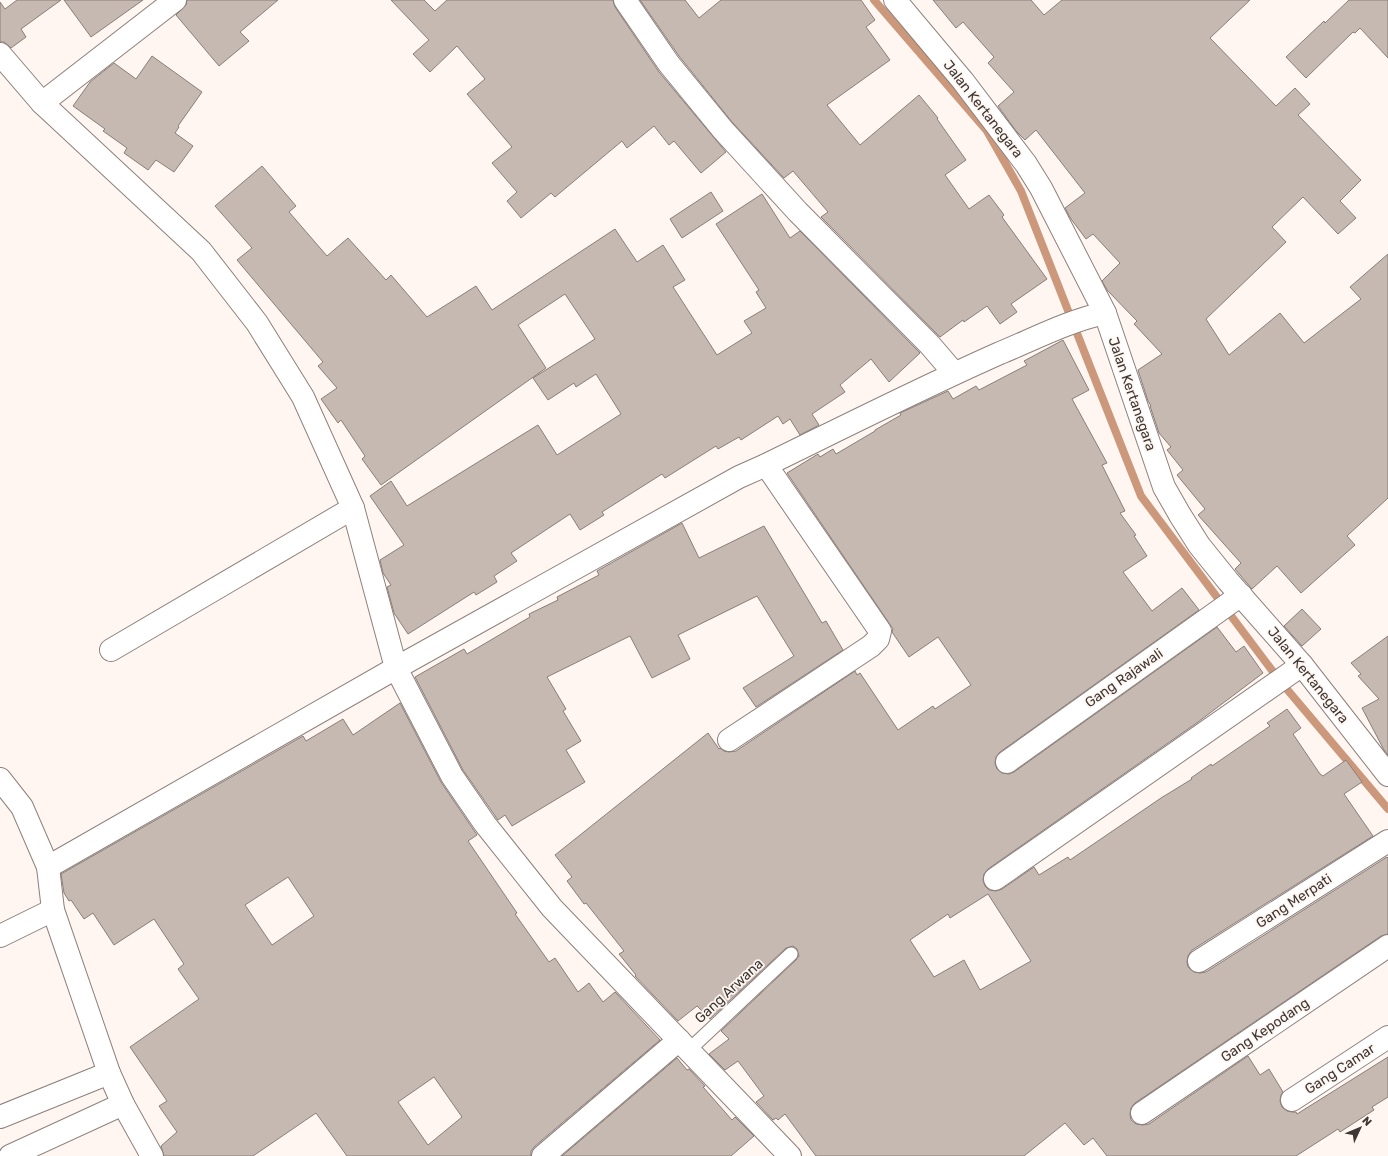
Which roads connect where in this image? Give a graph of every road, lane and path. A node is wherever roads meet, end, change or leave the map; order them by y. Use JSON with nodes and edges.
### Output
{"nodes":[{"id":1,"x":175,"y":0,"type":"edge"},
{"id":2,"x":625,"y":0,"type":"edge"},
{"id":3,"x":895,"y":0,"type":"edge"},
{"id":4,"x":0,"y":54,"type":"edge"},
{"id":5,"x":42,"y":104,"type":"junction"},
{"id":6,"x":1098,"y":315,"type":"junction"},
{"id":7,"x":954,"y":373,"type":"junction"},
{"id":8,"x":766,"y":465,"type":"junction"},
{"id":9,"x":353,"y":508,"type":"junction"},
{"id":10,"x":1238,"y":597,"type":"junction"},
{"id":11,"x":111,"y":650,"type":"dead end"},
{"id":12,"x":396,"y":668,"type":"junction"},
{"id":13,"x":1297,"y":669,"type":"junction"},
{"id":14,"x":729,"y":740,"type":"dead end"},
{"id":15,"x":1007,"y":762,"type":"dead end"},
{"id":16,"x":1388,"y":775,"type":"edge"},
{"id":17,"x":0,"y":779,"type":"edge"},
{"id":18,"x":1388,"y":841,"type":"edge"},
{"id":19,"x":48,"y":867,"type":"junction"},
{"id":20,"x":995,"y":879,"type":"dead end"},
{"id":21,"x":53,"y":910,"type":"junction"},
{"id":22,"x":0,"y":936,"type":"edge"},
{"id":23,"x":1388,"y":946,"type":"edge"},
{"id":24,"x":791,"y":954,"type":"dead end"},
{"id":25,"x":1199,"y":961,"type":"dead end"},
{"id":26,"x":1388,"y":1037,"type":"edge"},
{"id":27,"x":684,"y":1045,"type":"junction"},
{"id":28,"x":109,"y":1073,"type":"junction"},
{"id":29,"x":1292,"y":1100,"type":"dead end"},
{"id":30,"x":123,"y":1104,"type":"junction"},
{"id":31,"x":1142,"y":1113,"type":"dead end"},
{"id":32,"x":0,"y":1117,"type":"edge"},
{"id":33,"x":10,"y":1156,"type":"edge"},
{"id":34,"x":152,"y":1156,"type":"edge"},
{"id":35,"x":543,"y":1156,"type":"edge"},
{"id":36,"x":790,"y":1156,"type":"edge"}],
"edges":[{"from":1,"to":5,"type":"street"},
{"from":2,"to":7,"type":"street"},
{"from":3,"to":6,"type":"street","name":"Jalan Kertanegara"},
{"from":4,"to":5,"type":"street"},
{"from":5,"to":9,"type":"street"},
{"from":6,"to":7,"type":"street"},
{"from":6,"to":10,"type":"street","name":"Jalan Kertanegara"},
{"from":7,"to":8,"type":"street"},
{"from":8,"to":12,"type":"street"},
{"from":8,"to":14,"type":"street"},
{"from":9,"to":11,"type":"street"},
{"from":9,"to":12,"type":"street"},
{"from":10,"to":13,"type":"street","name":"Jalan Kertanegara"},
{"from":10,"to":15,"type":"street","name":"Gang Rajawali"},
{"from":12,"to":19,"type":"street"},
{"from":12,"to":27,"type":"street"},
{"from":13,"to":16,"type":"street","name":"Jalan Kertanegara"},
{"from":13,"to":20,"type":"street"},
{"from":17,"to":19,"type":"street"},
{"from":18,"to":25,"type":"street","name":"Gang Merpati"},
{"from":19,"to":21,"type":"street"},
{"from":21,"to":22,"type":"street"},
{"from":21,"to":28,"type":"street"},
{"from":23,"to":31,"type":"street","name":"Gang Kepodang"},
{"from":24,"to":27,"type":"lane","name":"Gang Arwana"},
{"from":26,"to":29,"type":"street","name":"Gang Camar"},
{"from":27,"to":35,"type":"street"},
{"from":27,"to":36,"type":"street"},
{"from":28,"to":30,"type":"street"},
{"from":28,"to":32,"type":"street"},
{"from":30,"to":33,"type":"street"},
{"from":30,"to":34,"type":"street"}]}
